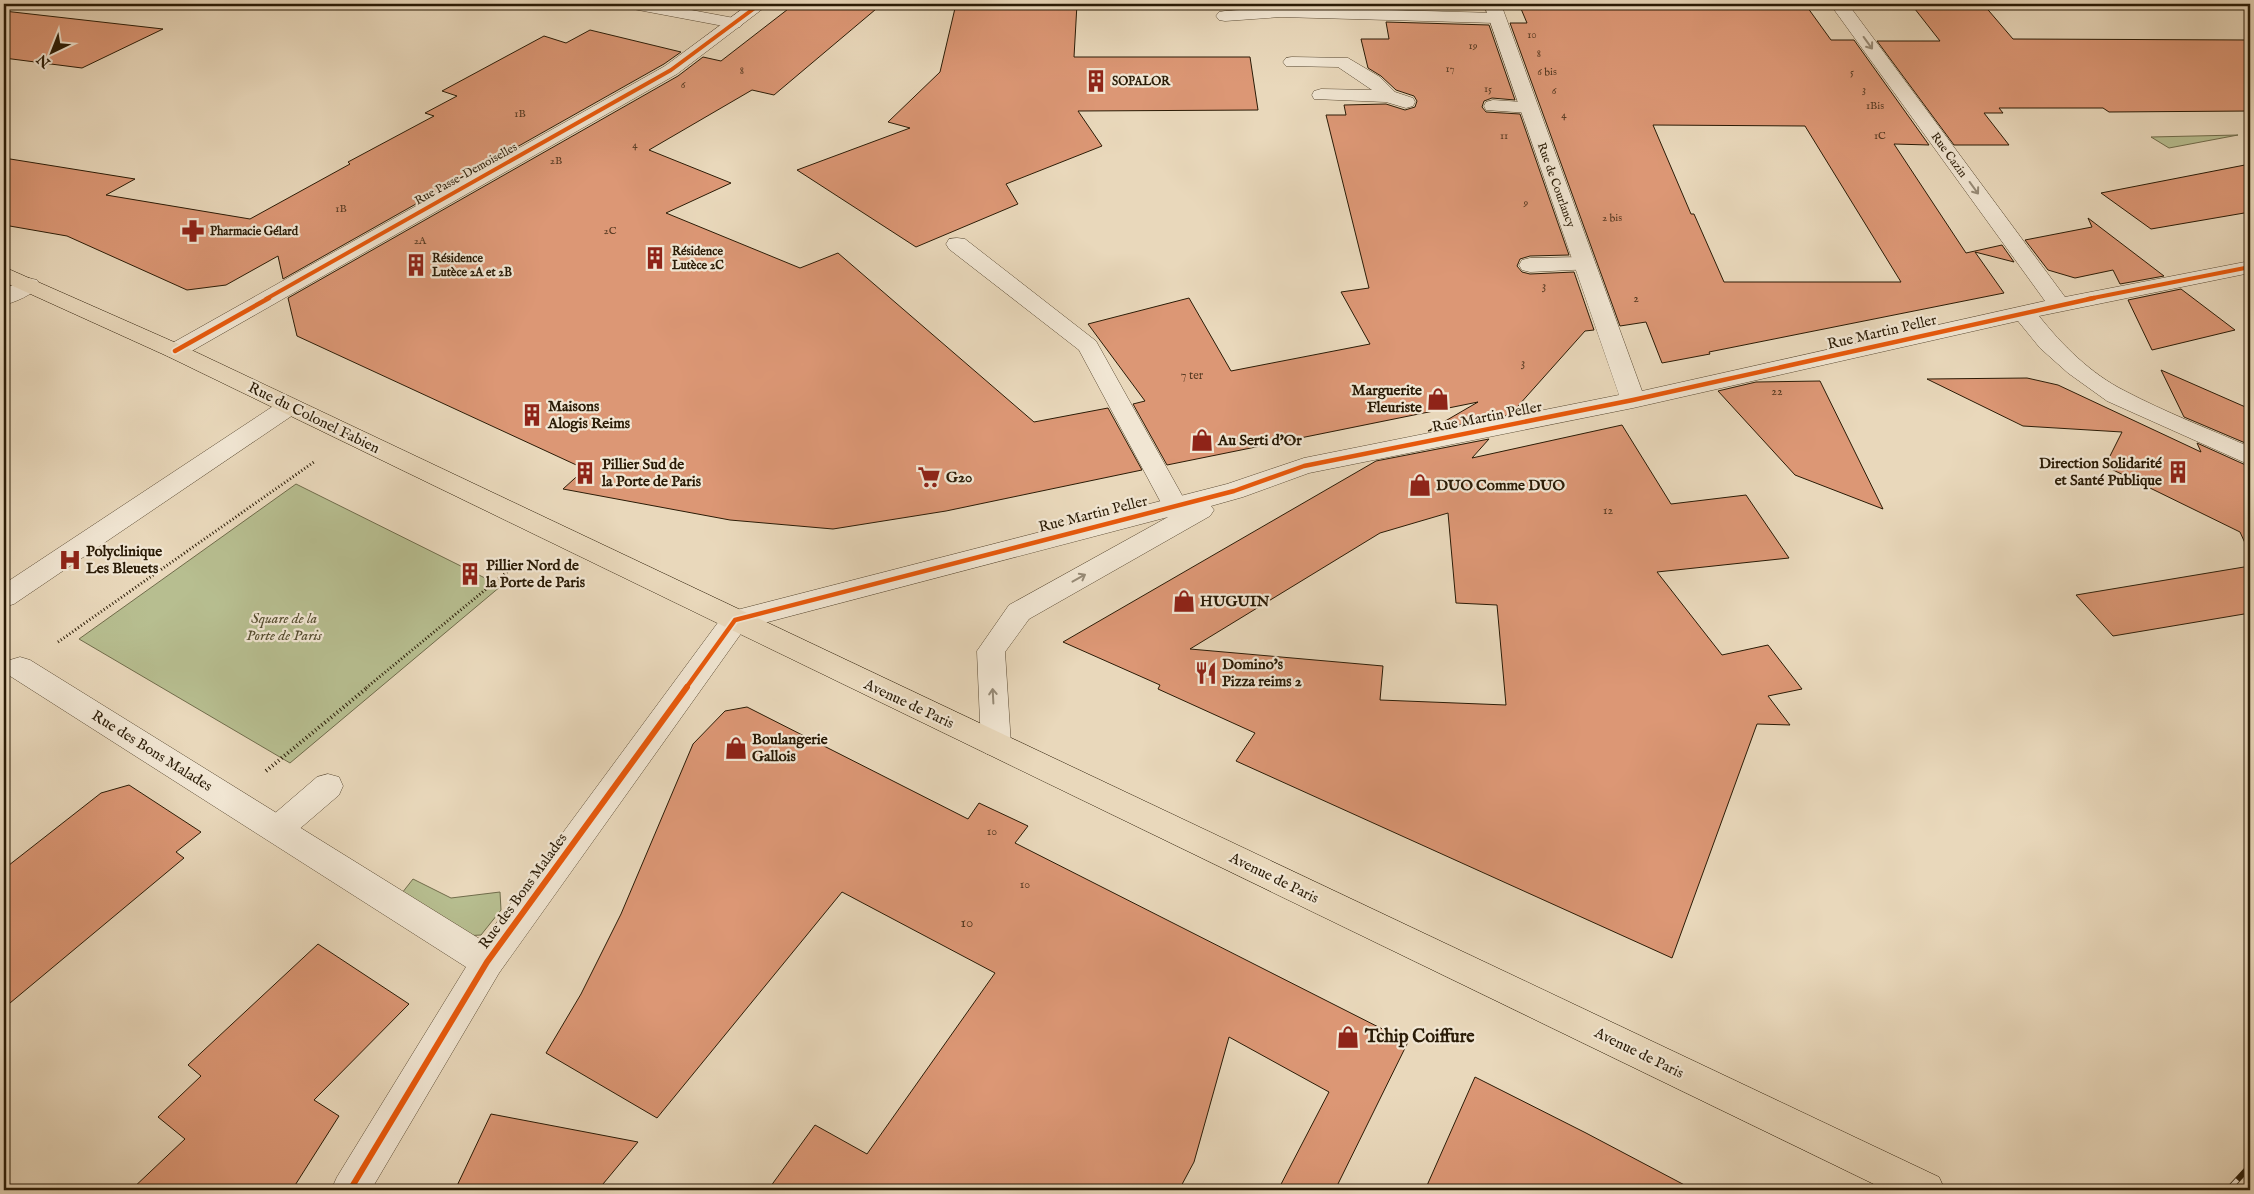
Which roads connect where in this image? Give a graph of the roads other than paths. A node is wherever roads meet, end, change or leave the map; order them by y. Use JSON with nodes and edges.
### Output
{"nodes":[{"id":1,"x":634,"y":4,"type":"edge"},
{"id":2,"x":760,"y":4,"type":"edge"},
{"id":3,"x":1839,"y":4,"type":"edge"},
{"id":4,"x":1494,"y":11,"type":"edge"},
{"id":5,"x":1225,"y":16,"type":"dead end"},
{"id":6,"x":734,"y":23,"type":"junction"},
{"id":7,"x":1292,"y":62,"type":"dead end"},
{"id":8,"x":1322,"y":95,"type":"dead end"},
{"id":9,"x":1388,"y":96,"type":"junction"},
{"id":10,"x":1406,"y":102,"type":"dead end"},
{"id":11,"x":1493,"y":106,"type":"dead end"},
{"id":12,"x":1528,"y":107,"type":"junction"},
{"id":13,"x":957,"y":244,"type":"dead end"},
{"id":14,"x":1584,"y":264,"type":"junction"},
{"id":15,"x":1530,"y":265,"type":"dead end"},
{"id":16,"x":2250,"y":267,"type":"edge"},
{"id":17,"x":4,"y":274,"type":"edge"},
{"id":18,"x":29,"y":285,"type":"junction"},
{"id":19,"x":4,"y":298,"type":"edge"},
{"id":20,"x":2059,"y":306,"type":"junction"},
{"id":21,"x":2024,"y":313,"type":"junction"},
{"id":22,"x":175,"y":351,"type":"junction"},
{"id":23,"x":1633,"y":400,"type":"junction"},
{"id":24,"x":290,"y":406,"type":"junction"},
{"id":25,"x":2250,"y":457,"type":"edge"},
{"id":26,"x":1234,"y":491,"type":"junction"},
{"id":27,"x":1175,"y":506,"type":"junction"},
{"id":28,"x":622,"y":567,"type":"joint"},
{"id":29,"x":4,"y":597,"type":"edge"},
{"id":30,"x":735,"y":620,"type":"junction"},
{"id":31,"x":20,"y":668,"type":"road end"},
{"id":32,"x":996,"y":745,"type":"junction"},
{"id":33,"x":328,"y":786,"type":"dead end"},
{"id":34,"x":278,"y":829,"type":"junction"},
{"id":35,"x":487,"y":962,"type":"junction"},
{"id":36,"x":350,"y":1190,"type":"edge"},
{"id":37,"x":1926,"y":1190,"type":"edge"}],
"edges":[{"from":1,"to":6,"type":"street"},
{"from":2,"to":6,"type":"street","name":"Rue Passe-Demoiselles"},
{"from":3,"to":20,"type":"street","name":"Rue Cazin","one_way":true},
{"from":4,"to":5,"type":"street","name":"Rue de Courlancy"},
{"from":4,"to":12,"type":"street","name":"Rue de Courlancy"},
{"from":6,"to":22,"type":"street","name":"Rue Passe-Demoiselles"},
{"from":7,"to":9,"type":"street"},
{"from":8,"to":9,"type":"street"},
{"from":9,"to":10,"type":"street"},
{"from":11,"to":12,"type":"street"},
{"from":12,"to":14,"type":"street","name":"Rue de Courlancy"},
{"from":13,"to":27,"type":"street","name":"Rue Martin Peller"},
{"from":14,"to":15,"type":"street"},
{"from":14,"to":23,"type":"street","name":"Rue de Courlancy"},
{"from":16,"to":20,"type":"street","name":"Rue Martin Peller"},
{"from":17,"to":18,"type":"main road","name":"Rue du Colonel Fabien"},
{"from":18,"to":19,"type":"street"},
{"from":18,"to":22,"type":"main road","name":"Rue du Colonel Fabien"},
{"from":20,"to":21,"type":"street","name":"Rue Martin Peller"},
{"from":21,"to":23,"type":"street","name":"Rue Martin Peller"},
{"from":21,"to":25,"type":"street"},
{"from":22,"to":24,"type":"main road","name":"Rue du Colonel Fabien"},
{"from":23,"to":26,"type":"street","name":"Rue Martin Peller"},
{"from":24,"to":28,"type":"main road","name":"Rue du Colonel Fabien"},
{"from":24,"to":29,"type":"street"},
{"from":26,"to":27,"type":"street","name":"Rue Martin Peller"},
{"from":32,"to":26,"type":"street","one_way":true},
{"from":27,"to":30,"type":"street","name":"Rue Martin Peller"},
{"from":28,"to":30,"type":"main road","name":"Avenue de Paris"},
{"from":30,"to":32,"type":"main road","name":"Avenue de Paris"},
{"from":30,"to":35,"type":"street","name":"Rue des Bons Malades"},
{"from":31,"to":34,"type":"street","name":"Rue des Bons Malades"},
{"from":32,"to":37,"type":"main road","name":"Avenue de Paris"},
{"from":33,"to":34,"type":"street"},
{"from":34,"to":35,"type":"street","name":"Rue des Bons Malades"},
{"from":35,"to":36,"type":"street","name":"Rue des Bons Malades"}]}
